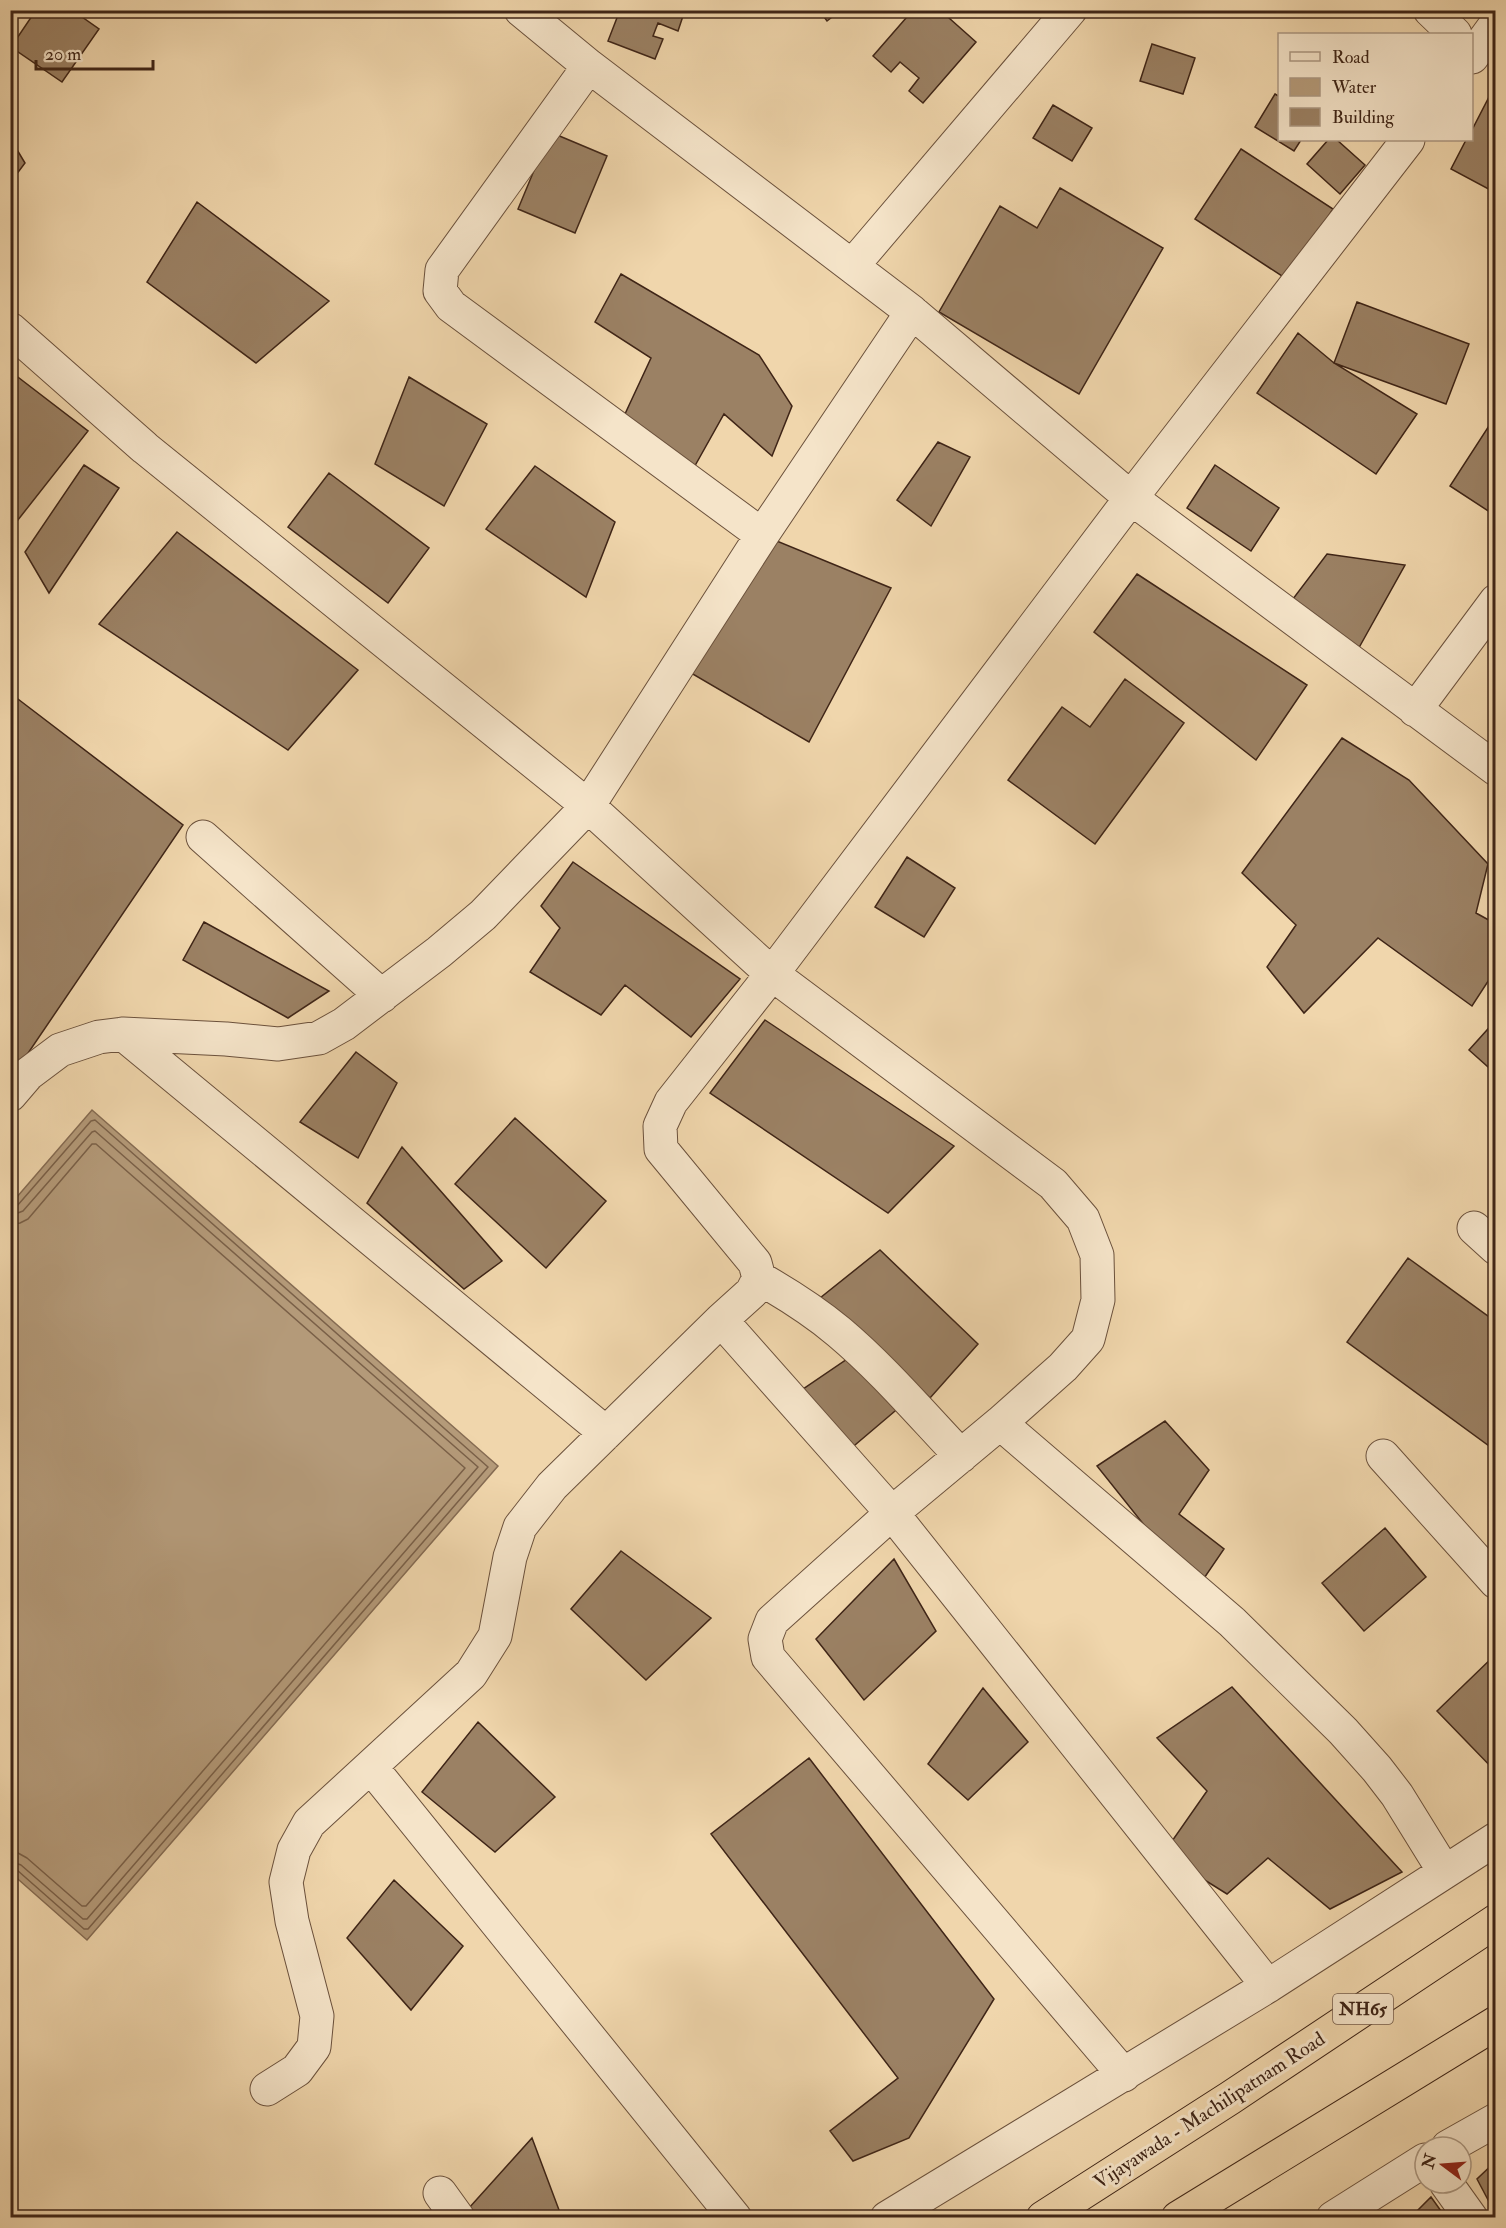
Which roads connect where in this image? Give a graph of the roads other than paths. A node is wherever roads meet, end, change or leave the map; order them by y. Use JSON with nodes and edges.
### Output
{"nodes":[{"id":1,"x":521,"y":10,"type":"edge"},
{"id":2,"x":1070,"y":10,"type":"edge"},
{"id":3,"x":1430,"y":10,"type":"edge"},
{"id":4,"x":1496,"y":24,"type":"edge"},
{"id":5,"x":1454,"y":33,"type":"edge"},
{"id":6,"x":1474,"y":52,"type":"edge"},
{"id":7,"x":589,"y":66,"type":"junction"},
{"id":8,"x":1407,"y":141,"type":"edge"},
{"id":9,"x":853,"y":265,"type":"junction"},
{"id":10,"x":912,"y":312,"type":"junction"},
{"id":11,"x":10,"y":329,"type":"edge"},
{"id":12,"x":1131,"y":498,"type":"junction"},
{"id":13,"x":762,"y":536,"type":"junction"},
{"id":14,"x":1496,"y":601,"type":"edge"},
{"id":15,"x":1415,"y":710,"type":"junction"},
{"id":16,"x":1496,"y":769,"type":"edge"},
{"id":17,"x":588,"y":806,"type":"junction"},
{"id":18,"x":203,"y":837,"type":"dead end"},
{"id":19,"x":772,"y":974,"type":"junction"},
{"id":20,"x":382,"y":996,"type":"junction"},
{"id":21,"x":123,"y":1034,"type":"junction"},
{"id":22,"x":10,"y":1095,"type":"edge"},
{"id":23,"x":759,"y":1278,"type":"junction"},
{"id":24,"x":721,"y":1320,"type":"junction"},
{"id":25,"x":1000,"y":1423,"type":"junction"},
{"id":26,"x":606,"y":1433,"type":"junction"},
{"id":27,"x":961,"y":1456,"type":"junction"},
{"id":28,"x":1383,"y":1456,"type":"dead end"},
{"id":29,"x":892,"y":1513,"type":"junction"},
{"id":30,"x":1496,"y":1582,"type":"edge"},
{"id":31,"x":371,"y":1767,"type":"junction"},
{"id":32,"x":1496,"y":1839,"type":"edge"},
{"id":33,"x":1444,"y":1871,"type":"junction"},
{"id":34,"x":1496,"y":1921,"type":"edge"},
{"id":35,"x":1268,"y":1986,"type":"junction"},
{"id":36,"x":1496,"y":2022,"type":"edge"},
{"id":37,"x":1124,"y":2075,"type":"junction"},
{"id":38,"x":267,"y":2089,"type":"dead end"},
{"id":39,"x":1496,"y":2120,"type":"edge"},
{"id":40,"x":1469,"y":2135,"type":"edge"},
{"id":41,"x":1413,"y":2167,"type":"edge"},
{"id":42,"x":1455,"y":2195,"type":"edge"},
{"id":43,"x":735,"y":2217,"type":"edge"},
{"id":44,"x":887,"y":2217,"type":"edge"},
{"id":45,"x":1042,"y":2217,"type":"edge"},
{"id":46,"x":1178,"y":2217,"type":"edge"},
{"id":47,"x":1333,"y":2217,"type":"edge"},
{"id":48,"x":1471,"y":2217,"type":"edge"}],
"edges":[{"from":1,"to":7,"type":"street"},
{"from":2,"to":9,"type":"street"},
{"from":3,"to":5,"type":"street"},
{"from":4,"to":6,"type":"street"},
{"from":7,"to":9,"type":"street"},
{"from":7,"to":13,"type":"street"},
{"from":8,"to":12,"type":"street"},
{"from":9,"to":10,"type":"street"},
{"from":10,"to":12,"type":"street"},
{"from":10,"to":13,"type":"street"},
{"from":11,"to":17,"type":"street"},
{"from":12,"to":15,"type":"street"},
{"from":12,"to":19,"type":"street"},
{"from":13,"to":17,"type":"street"},
{"from":14,"to":15,"type":"street"},
{"from":15,"to":16,"type":"street"},
{"from":17,"to":19,"type":"street"},
{"from":17,"to":20,"type":"street"},
{"from":18,"to":20,"type":"street"},
{"from":19,"to":23,"type":"street"},
{"from":19,"to":25,"type":"street"},
{"from":20,"to":21,"type":"street"},
{"from":21,"to":22,"type":"street"},
{"from":21,"to":26,"type":"street"},
{"from":23,"to":24,"type":"street"},
{"from":23,"to":27,"type":"street"},
{"from":24,"to":26,"type":"street"},
{"from":24,"to":29,"type":"street"},
{"from":25,"to":27,"type":"street"},
{"from":25,"to":33,"type":"street"},
{"from":26,"to":31,"type":"street"},
{"from":27,"to":29,"type":"street"},
{"from":28,"to":30,"type":"street"},
{"from":29,"to":35,"type":"street"},
{"from":29,"to":37,"type":"street"},
{"from":31,"to":38,"type":"street"},
{"from":31,"to":43,"type":"street"},
{"from":32,"to":33,"type":"street"},
{"from":33,"to":35,"type":"street"},
{"from":34,"to":45,"type":"highway","name":"Vijayawada - Machilipatnam Road","number":"NH65"},
{"from":35,"to":37,"type":"street"},
{"from":36,"to":46,"type":"highway"},
{"from":37,"to":44,"type":"street"},
{"from":39,"to":40,"type":"street"},
{"from":41,"to":47,"type":"street"},
{"from":42,"to":48,"type":"street"}]}
